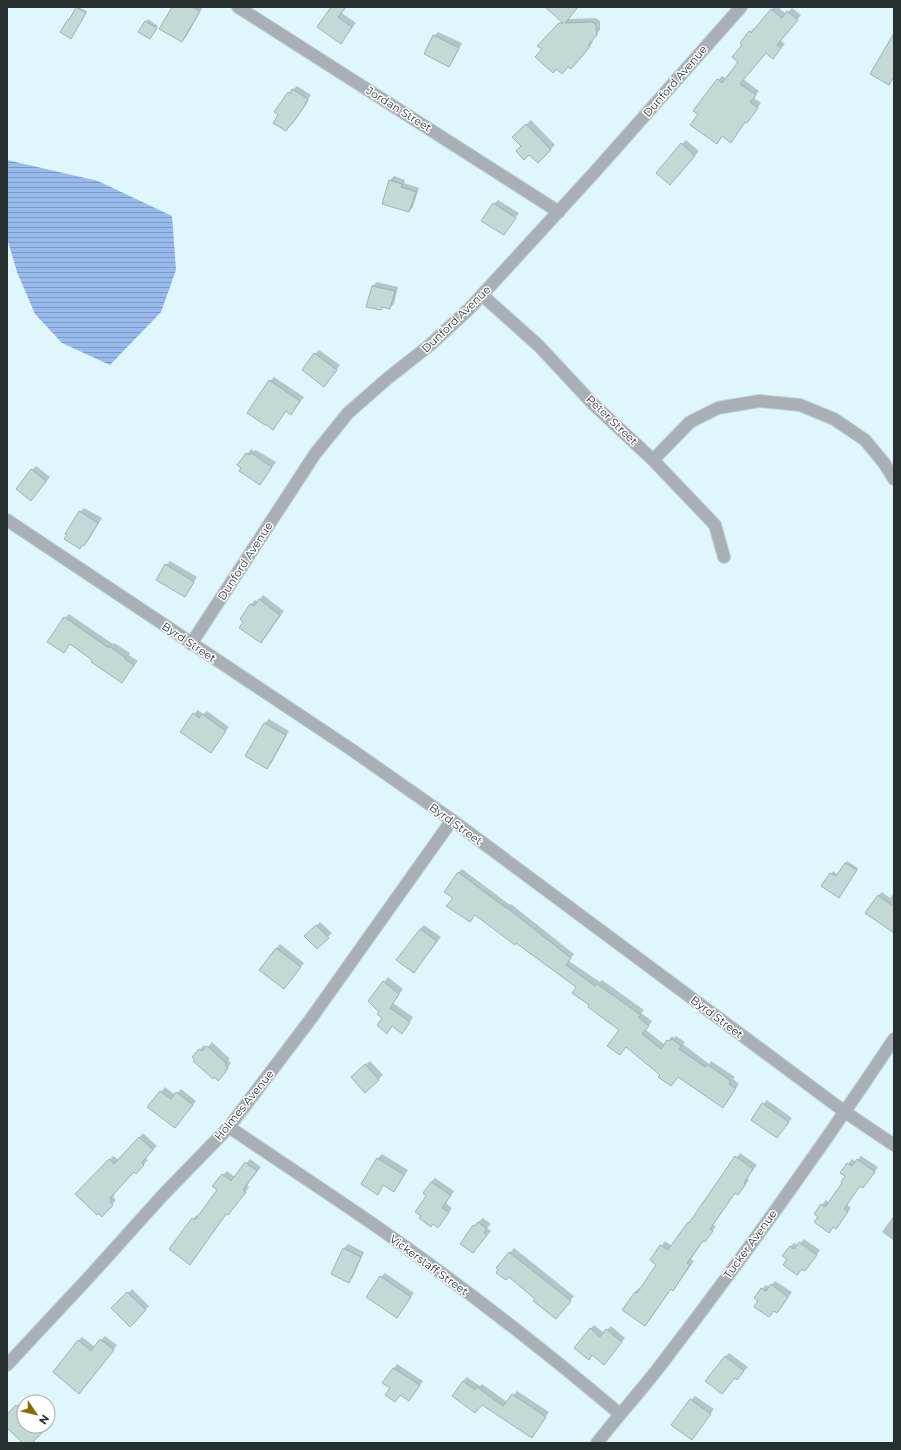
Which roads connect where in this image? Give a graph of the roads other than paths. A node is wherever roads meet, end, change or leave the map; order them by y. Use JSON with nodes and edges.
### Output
{"nodes":[{"id":1,"x":238,"y":7,"type":"edge"},
{"id":2,"x":741,"y":7,"type":"edge"},
{"id":3,"x":559,"y":212,"type":"junction"},
{"id":4,"x":482,"y":295,"type":"junction"},
{"id":5,"x":653,"y":460,"type":"junction"},
{"id":6,"x":894,"y":479,"type":"edge"},
{"id":7,"x":7,"y":520,"type":"edge"},
{"id":8,"x":724,"y":557,"type":"dead end"},
{"id":9,"x":192,"y":644,"type":"junction"},
{"id":10,"x":452,"y":820,"type":"junction"},
{"id":11,"x":894,"y":1039,"type":"edge"},
{"id":12,"x":845,"y":1112,"type":"junction"},
{"id":13,"x":229,"y":1128,"type":"junction"},
{"id":14,"x":894,"y":1145,"type":"edge"},
{"id":15,"x":7,"y":1365,"type":"edge"},
{"id":16,"x":620,"y":1414,"type":"junction"},
{"id":17,"x":597,"y":1443,"type":"edge"}],
"edges":[{"from":1,"to":3,"type":"street","name":"Jordan Street"},
{"from":2,"to":3,"type":"street","name":"Dunford Avenue"},
{"from":3,"to":4,"type":"street","name":"Dunford Avenue"},
{"from":4,"to":5,"type":"street","name":"Peter Street"},
{"from":4,"to":9,"type":"street","name":"Dunford Avenue"},
{"from":5,"to":6,"type":"street"},
{"from":5,"to":8,"type":"street","name":"Peter Street"},
{"from":7,"to":9,"type":"street","name":"Byrd Street"},
{"from":9,"to":10,"type":"street","name":"Byrd Street"},
{"from":10,"to":12,"type":"street","name":"Byrd Street"},
{"from":10,"to":13,"type":"street","name":"Holmes Avenue"},
{"from":11,"to":12,"type":"street","name":"Tucker Avenue"},
{"from":12,"to":14,"type":"street","name":"Byrd Street"},
{"from":12,"to":16,"type":"street","name":"Tucker Avenue"},
{"from":13,"to":15,"type":"street","name":"Holmes Avenue"},
{"from":13,"to":16,"type":"street","name":"Vickerstaff Street"},
{"from":16,"to":17,"type":"street","name":"Tucker Avenue"}]}
